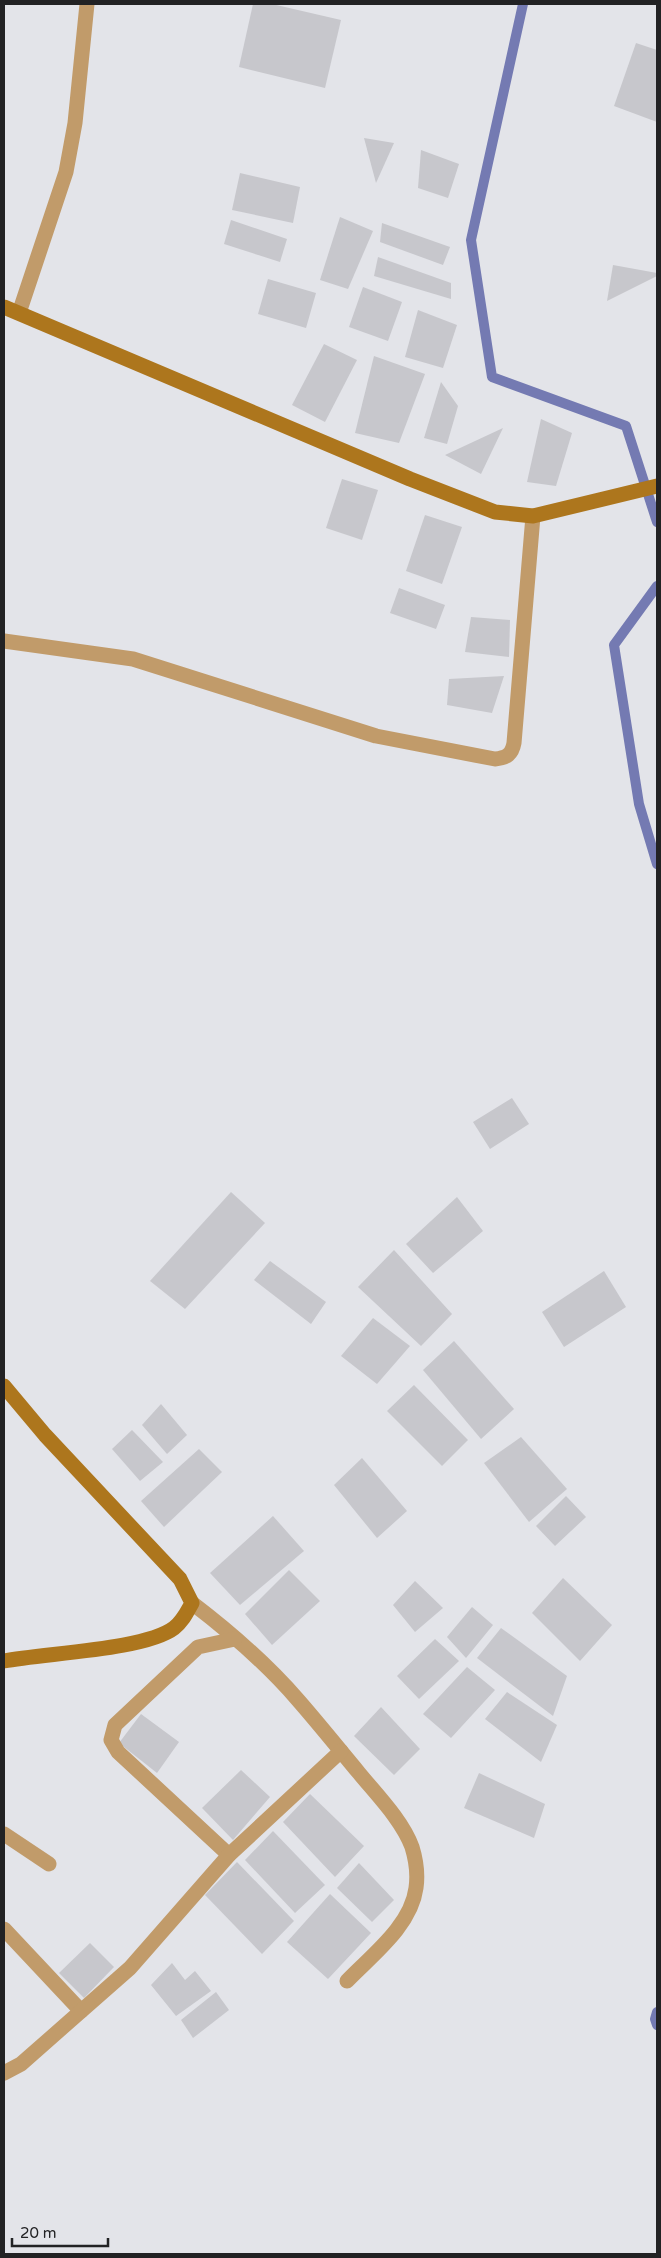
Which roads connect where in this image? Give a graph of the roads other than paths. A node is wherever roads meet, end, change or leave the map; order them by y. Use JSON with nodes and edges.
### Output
{"nodes":[{"id":1,"x":87,"y":4,"type":"edge"},
{"id":2,"x":4,"y":307,"type":"edge"},
{"id":3,"x":18,"y":313,"type":"junction"},
{"id":4,"x":657,"y":486,"type":"edge"},
{"id":5,"x":533,"y":516,"type":"junction"},
{"id":6,"x":4,"y":641,"type":"edge"},
{"id":7,"x":4,"y":1386,"type":"edge"},
{"id":8,"x":192,"y":1603,"type":"junction"},
{"id":9,"x":235,"y":1639,"type":"junction"},
{"id":10,"x":4,"y":1661,"type":"edge"},
{"id":11,"x":341,"y":1751,"type":"junction"},
{"id":12,"x":4,"y":1834,"type":"edge"},
{"id":13,"x":229,"y":1855,"type":"junction"},
{"id":14,"x":49,"y":1864,"type":"dead end"},
{"id":15,"x":4,"y":1930,"type":"edge"},
{"id":16,"x":347,"y":1981,"type":"dead end"},
{"id":17,"x":80,"y":2011,"type":"junction"},
{"id":18,"x":4,"y":2073,"type":"edge"}],
"edges":[{"from":1,"to":3,"type":"street"},
{"from":2,"to":3,"type":"street"},
{"from":3,"to":5,"type":"street"},
{"from":4,"to":5,"type":"street"},
{"from":5,"to":6,"type":"street"},
{"from":7,"to":8,"type":"street"},
{"from":8,"to":9,"type":"street"},
{"from":8,"to":10,"type":"street"},
{"from":9,"to":11,"type":"street"},
{"from":9,"to":13,"type":"street"},
{"from":11,"to":13,"type":"street"},
{"from":11,"to":16,"type":"street"},
{"from":12,"to":14,"type":"street"},
{"from":13,"to":17,"type":"street"},
{"from":15,"to":17,"type":"street"},
{"from":17,"to":18,"type":"street"}]}
